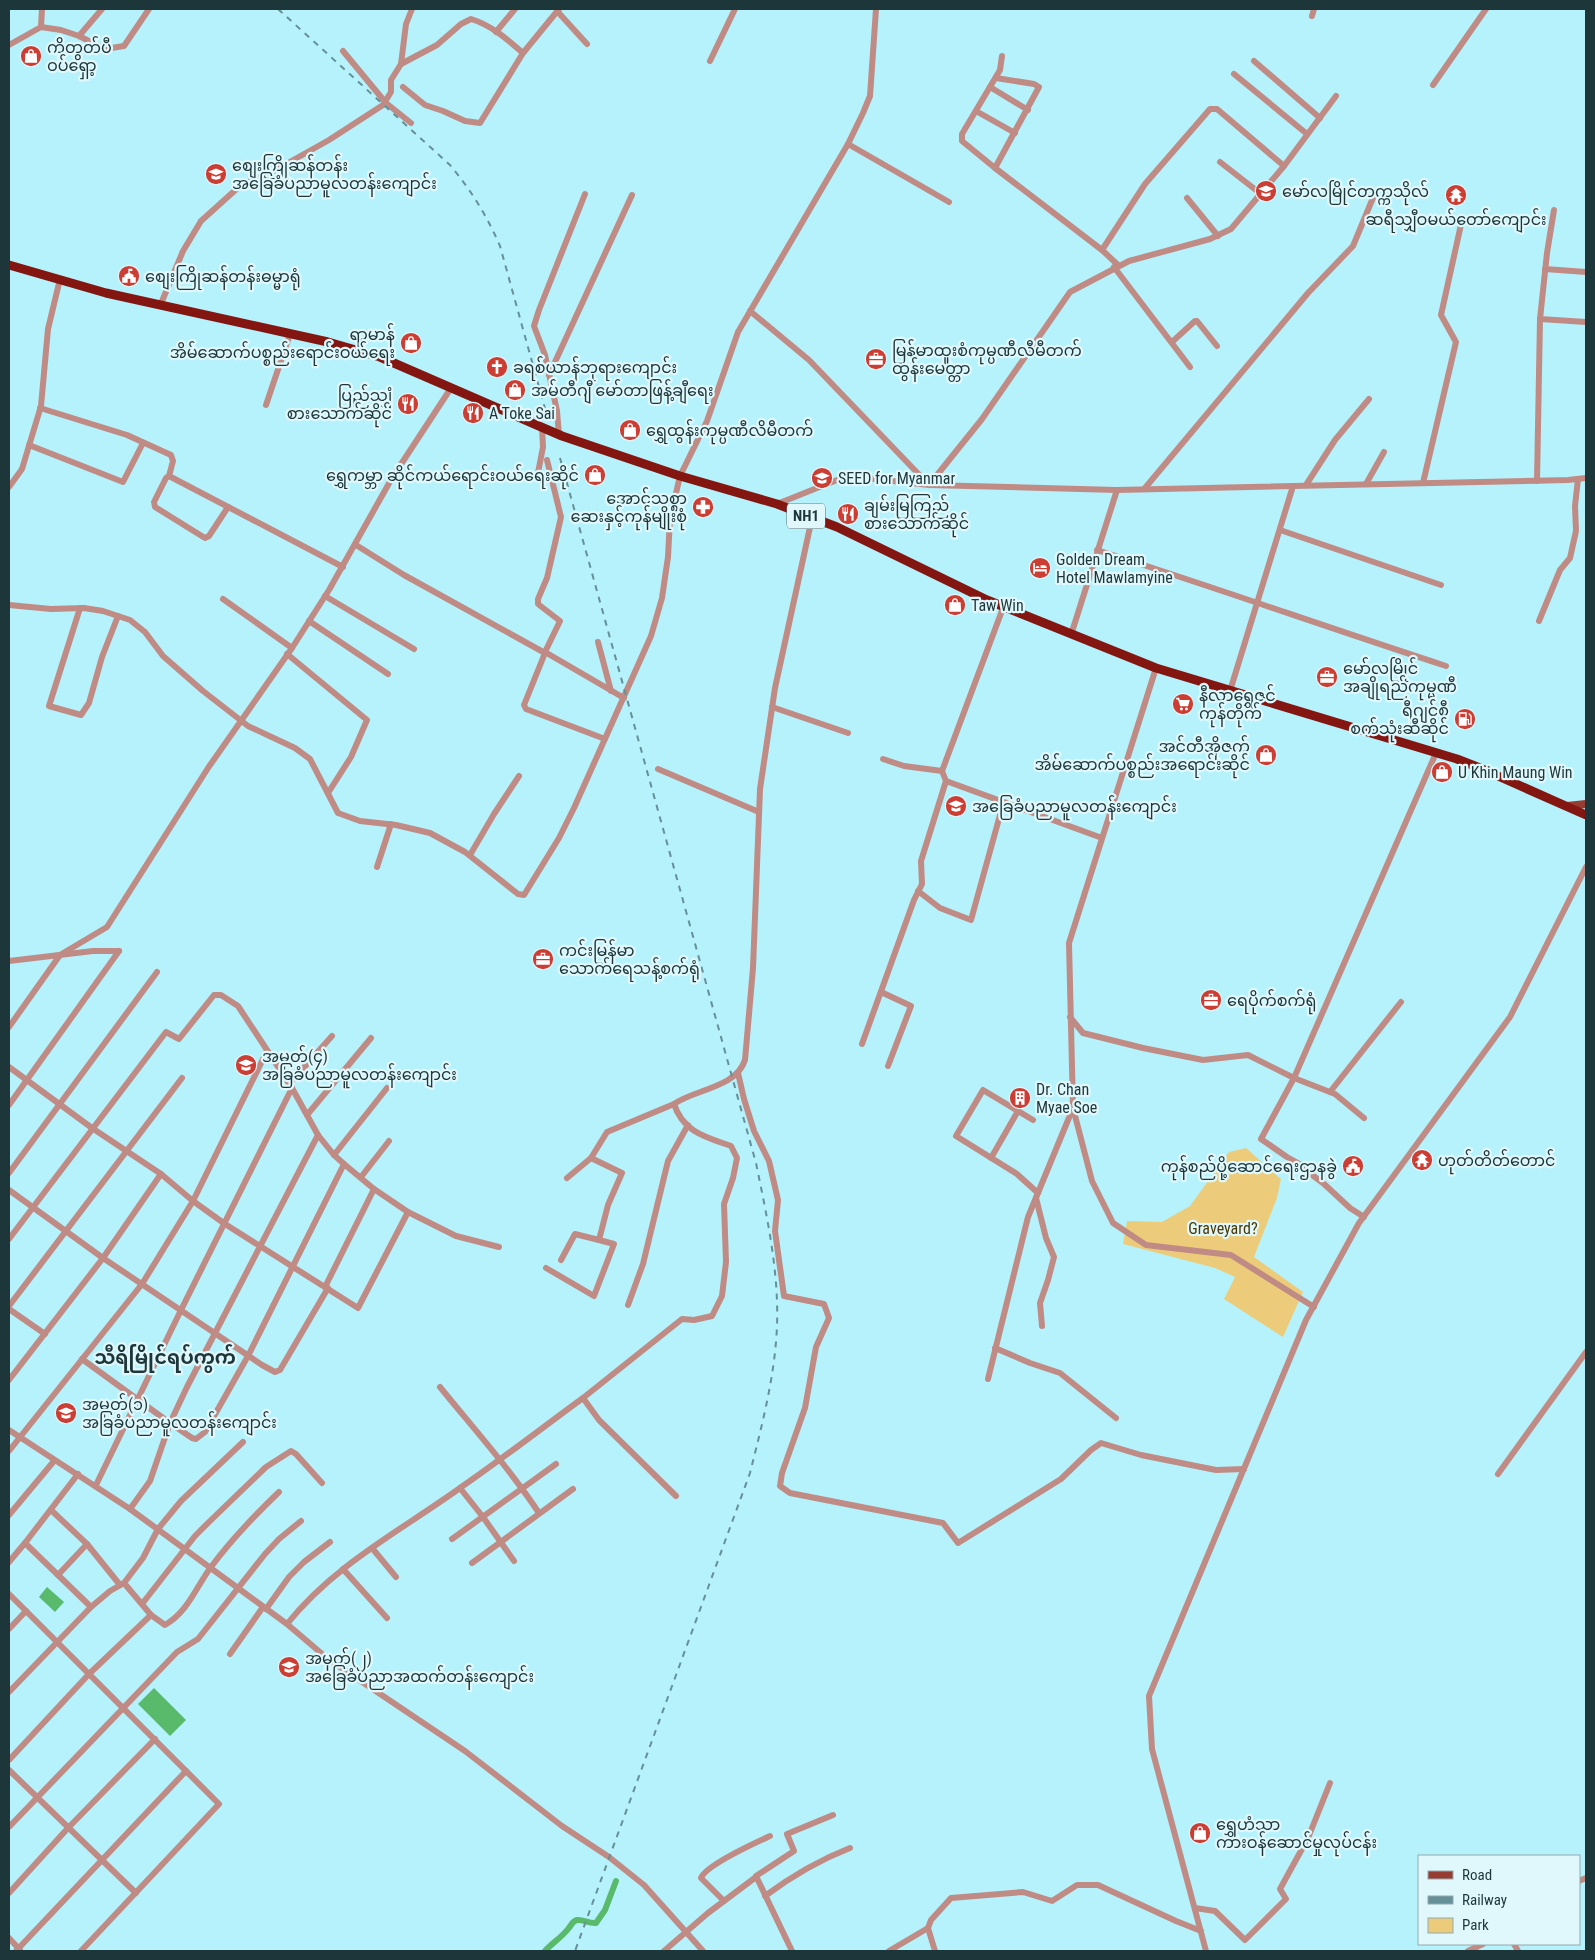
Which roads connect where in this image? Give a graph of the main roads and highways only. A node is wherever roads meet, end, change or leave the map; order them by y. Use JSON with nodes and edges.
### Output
{"nodes":[{"id":1,"x":9,"y":264,"type":"edge"},
{"id":2,"x":1586,"y":804,"type":"edge"},
{"id":3,"x":1567,"y":806,"type":"junction"},
{"id":4,"x":1586,"y":815,"type":"edge"}],
"edges":[{"from":1,"to":3,"type":"highway","number":"NH1"},
{"from":2,"to":3,"type":"main road"},
{"from":3,"to":4,"type":"highway","number":"NH1"}]}
